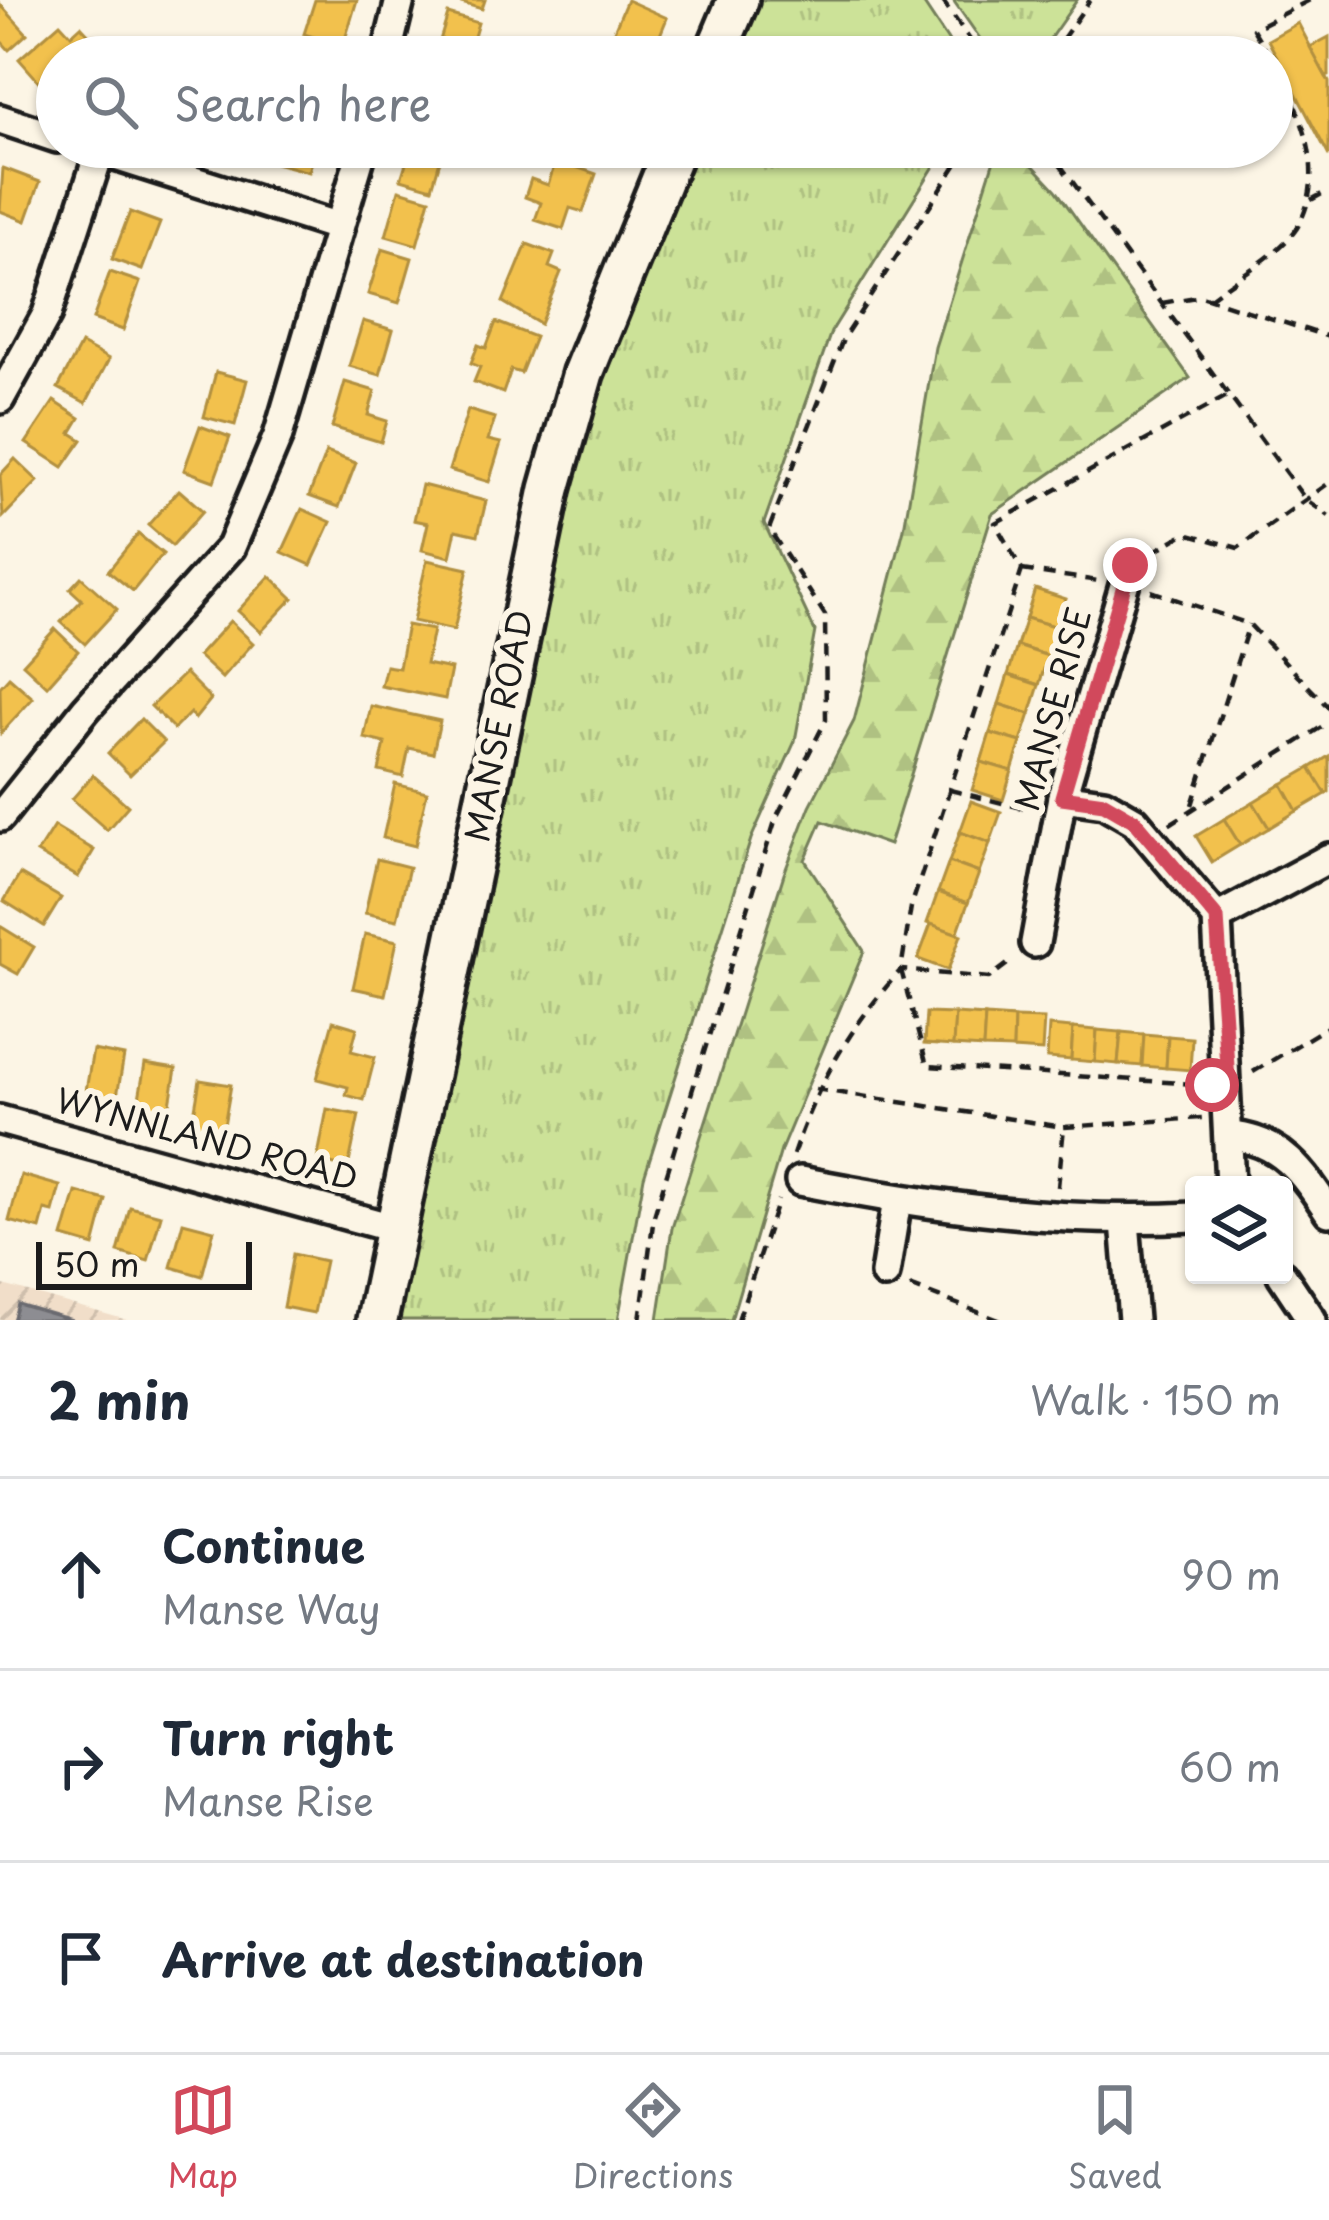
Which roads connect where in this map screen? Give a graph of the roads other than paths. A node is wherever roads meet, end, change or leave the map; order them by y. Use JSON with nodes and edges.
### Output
{"nodes":[{"id":1,"x":400,"y":0,"type":"edge"},
{"id":2,"x":738,"y":0,"type":"edge"},
{"id":3,"x":391,"y":36,"type":"edge"},
{"id":4,"x":723,"y":36,"type":"edge"},
{"id":5,"x":0,"y":119,"type":"edge"},
{"id":6,"x":36,"y":131,"type":"edge"},
{"id":7,"x":88,"y":168,"type":"edge"},
{"id":8,"x":153,"y":168,"type":"edge"},
{"id":9,"x":357,"y":168,"type":"edge"},
{"id":10,"x":667,"y":168,"type":"edge"},
{"id":11,"x":339,"y":227,"type":"junction"},
{"id":12,"x":0,"y":399,"type":"edge"},
{"id":13,"x":1128,"y":574,"type":"road end"},
{"id":14,"x":1060,"y":807,"type":"junction"},
{"id":15,"x":0,"y":818,"type":"edge"},
{"id":16,"x":1329,"y":858,"type":"edge"},
{"id":17,"x":1217,"y":918,"type":"junction"},
{"id":18,"x":1036,"y":943,"type":"road end"},
{"id":19,"x":0,"y":1120,"type":"edge"},
{"id":20,"x":1231,"y":1126,"type":"junction"},
{"id":21,"x":1230,"y":1176,"type":"edge"},
{"id":22,"x":790,"y":1178,"type":"road end"},
{"id":23,"x":897,"y":1200,"type":"junction"},
{"id":24,"x":1329,"y":1212,"type":"edge"},
{"id":25,"x":1185,"y":1218,"type":"edge"},
{"id":26,"x":1125,"y":1221,"type":"junction"},
{"id":27,"x":395,"y":1229,"type":"junction"},
{"id":28,"x":884,"y":1274,"type":"road end"},
{"id":29,"x":1288,"y":1284,"type":"edge"},
{"id":30,"x":377,"y":1320,"type":"edge"},
{"id":31,"x":1133,"y":1320,"type":"edge"},
{"id":32,"x":1312,"y":1320,"type":"edge"}],
"edges":[{"from":1,"to":3,"type":"street"},
{"from":2,"to":4,"type":"main road"},
{"from":5,"to":6,"type":"street"},
{"from":7,"to":12,"type":"street"},
{"from":8,"to":11,"type":"street"},
{"from":9,"to":11,"type":"street"},
{"from":10,"to":27,"type":"main road","name":"MANSE ROAD"},
{"from":11,"to":15,"type":"street"},
{"from":13,"to":14,"type":"street","name":"MANSE RISE"},
{"from":14,"to":17,"type":"street"},
{"from":14,"to":18,"type":"street","name":"MANSE RISE"},
{"from":16,"to":17,"type":"street"},
{"from":17,"to":20,"type":"street"},
{"from":19,"to":27,"type":"street","name":"WYNNLAND ROAD"},
{"from":20,"to":21,"type":"street"},
{"from":20,"to":24,"type":"street"},
{"from":22,"to":23,"type":"street"},
{"from":23,"to":26,"type":"street"},
{"from":23,"to":28,"type":"street"},
{"from":25,"to":26,"type":"street"},
{"from":26,"to":31,"type":"street"},
{"from":27,"to":30,"type":"main road","name":"MANSE ROAD"},
{"from":29,"to":32,"type":"street"}]}
